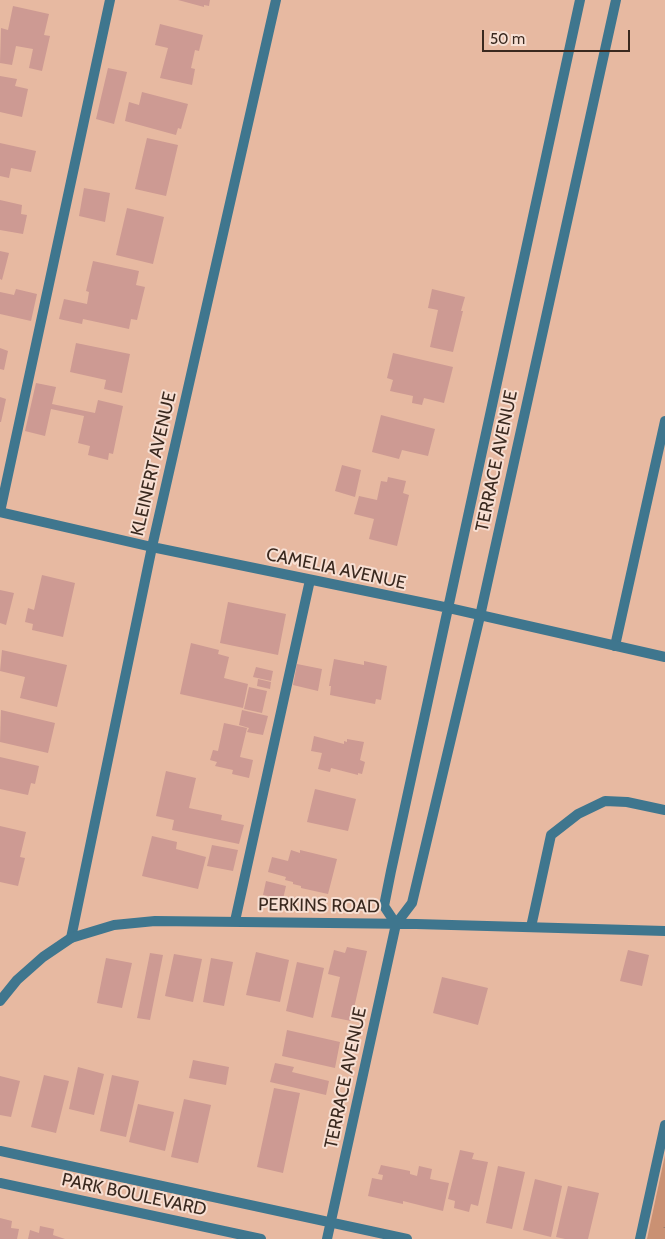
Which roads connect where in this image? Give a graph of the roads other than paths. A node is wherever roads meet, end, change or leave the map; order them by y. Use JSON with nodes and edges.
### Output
{"nodes":[{"id":1,"x":110,"y":0,"type":"edge"},
{"id":2,"x":276,"y":0,"type":"edge"},
{"id":3,"x":580,"y":0,"type":"edge"},
{"id":4,"x":616,"y":0,"type":"edge"},
{"id":5,"x":665,"y":421,"type":"edge"},
{"id":6,"x":0,"y":512,"type":"edge"},
{"id":7,"x":152,"y":547,"type":"junction"},
{"id":8,"x":310,"y":580,"type":"junction"},
{"id":9,"x":449,"y":608,"type":"junction"},
{"id":10,"x":480,"y":616,"type":"junction"},
{"id":11,"x":615,"y":646,"type":"junction"},
{"id":12,"x":665,"y":657,"type":"edge"},
{"id":13,"x":665,"y":810,"type":"edge"},
{"id":14,"x":235,"y":921,"type":"junction"},
{"id":15,"x":396,"y":924,"type":"junction"},
{"id":16,"x":532,"y":927,"type":"junction"},
{"id":17,"x":665,"y":931,"type":"edge"},
{"id":18,"x":71,"y":938,"type":"junction"},
{"id":19,"x":0,"y":1001,"type":"edge"},
{"id":20,"x":665,"y":1125,"type":"edge"},
{"id":21,"x":0,"y":1151,"type":"edge"},
{"id":22,"x":0,"y":1183,"type":"edge"},
{"id":23,"x":330,"y":1223,"type":"junction"},
{"id":24,"x":261,"y":1239,"type":"edge"},
{"id":25,"x":327,"y":1239,"type":"edge"},
{"id":26,"x":406,"y":1239,"type":"edge"},
{"id":27,"x":640,"y":1239,"type":"edge"}],
"edges":[{"from":1,"to":6,"type":"street"},
{"from":2,"to":7,"type":"street","name":"KLEINERT AVENUE"},
{"from":3,"to":9,"type":"street","name":"TERRACE AVENUE"},
{"from":4,"to":10,"type":"street","name":"TERRACE AVENUE"},
{"from":5,"to":11,"type":"street"},
{"from":6,"to":7,"type":"street","name":"CAMELIA AVENUE"},
{"from":7,"to":8,"type":"street","name":"CAMELIA AVENUE"},
{"from":7,"to":18,"type":"street","name":"KLEINERT AVENUE"},
{"from":8,"to":9,"type":"street","name":"CAMELIA AVENUE"},
{"from":8,"to":14,"type":"street"},
{"from":9,"to":10,"type":"street","name":"CAMELIA AVENUE"},
{"from":9,"to":15,"type":"street","name":"TERRACE AVENUE"},
{"from":10,"to":11,"type":"street","name":"CAMELIA AVENUE"},
{"from":10,"to":15,"type":"street","name":"TERRACE AVENUE"},
{"from":11,"to":12,"type":"street","name":"CAMELIA AVENUE"},
{"from":13,"to":16,"type":"street"},
{"from":14,"to":15,"type":"street","name":"PERKINS ROAD"},
{"from":14,"to":18,"type":"street","name":"PERKINS ROAD"},
{"from":15,"to":16,"type":"street","name":"PERKINS ROAD"},
{"from":15,"to":23,"type":"street","name":"TERRACE AVENUE"},
{"from":16,"to":17,"type":"street","name":"PERKINS ROAD"},
{"from":18,"to":19,"type":"street","name":"PERKINS ROAD"},
{"from":20,"to":27,"type":"street"},
{"from":21,"to":23,"type":"street"},
{"from":22,"to":24,"type":"street","name":"PARK BOULEVARD"},
{"from":23,"to":25,"type":"street","name":"TERRACE AVENUE"},
{"from":23,"to":26,"type":"street"}]}
